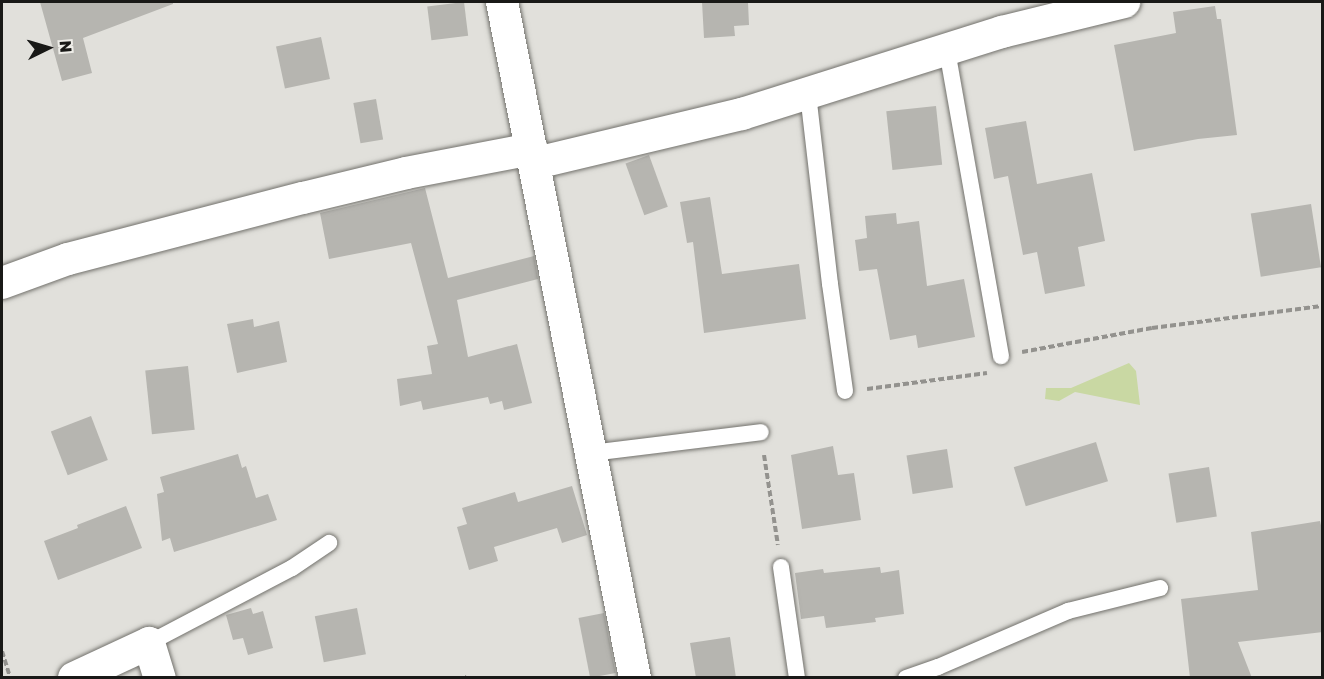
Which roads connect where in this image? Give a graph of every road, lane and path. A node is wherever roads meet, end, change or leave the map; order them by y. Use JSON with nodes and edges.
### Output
{"nodes":[{"id":1,"x":502,"y":2,"type":"edge"},
{"id":2,"x":1124,"y":2,"type":"edge"},
{"id":3,"x":947,"y":50,"type":"junction"},
{"id":4,"x":808,"y":94,"type":"junction"},
{"id":5,"x":534,"y":156,"type":"junction"},
{"id":6,"x":2,"y":283,"type":"edge"},
{"id":7,"x":1323,"y":306,"type":"edge"},
{"id":8,"x":1001,"y":356,"type":"junction"},
{"id":9,"x":846,"y":391,"type":"joint"},
{"id":10,"x":761,"y":432,"type":"joint"},
{"id":11,"x":591,"y":453,"type":"junction"},
{"id":12,"x":329,"y":543,"type":"dead end"},
{"id":13,"x":781,"y":567,"type":"joint"},
{"id":14,"x":1160,"y":588,"type":"dead end"},
{"id":15,"x":149,"y":643,"type":"junction"},
{"id":16,"x":2,"y":651,"type":"edge"},
{"id":17,"x":10,"y":678,"type":"edge"},
{"id":18,"x":74,"y":678,"type":"edge"},
{"id":19,"x":160,"y":678,"type":"edge"},
{"id":20,"x":635,"y":678,"type":"edge"},
{"id":21,"x":797,"y":678,"type":"edge"},
{"id":22,"x":906,"y":678,"type":"edge"}],
"edges":[{"from":1,"to":5,"type":"street"},
{"from":2,"to":3,"type":"street"},
{"from":3,"to":4,"type":"street"},
{"from":3,"to":8,"type":"lane"},
{"from":4,"to":5,"type":"street"},
{"from":4,"to":9,"type":"lane"},
{"from":5,"to":6,"type":"street"},
{"from":5,"to":11,"type":"street"},
{"from":7,"to":8,"type":"path"},
{"from":8,"to":9,"type":"path"},
{"from":10,"to":11,"type":"lane"},
{"from":10,"to":13,"type":"path"},
{"from":11,"to":20,"type":"street"},
{"from":12,"to":15,"type":"lane"},
{"from":13,"to":21,"type":"lane"},
{"from":14,"to":22,"type":"lane"},
{"from":15,"to":18,"type":"street"},
{"from":15,"to":19,"type":"street"},
{"from":16,"to":17,"type":"path"}]}
